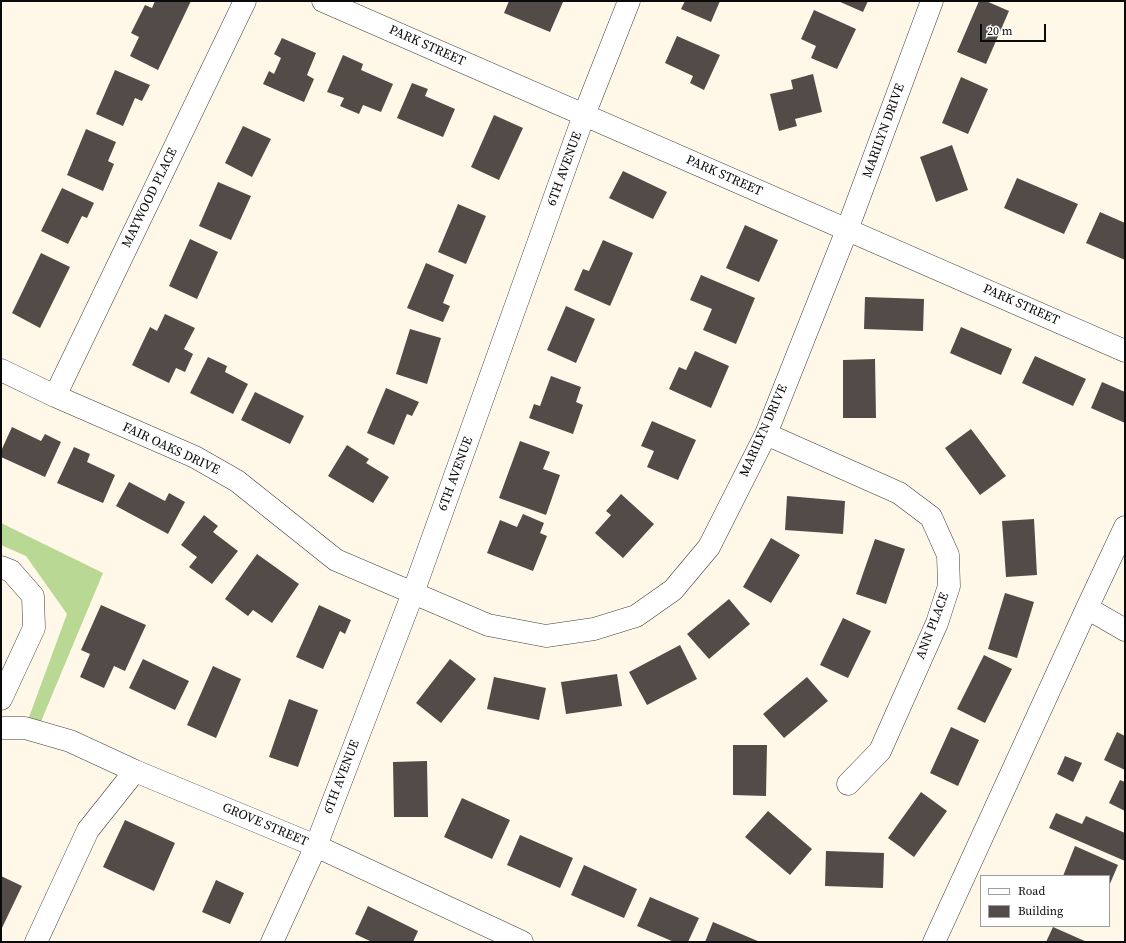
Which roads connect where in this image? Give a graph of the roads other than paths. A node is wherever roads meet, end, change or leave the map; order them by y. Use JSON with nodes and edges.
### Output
{"nodes":[{"id":1,"x":245,"y":1,"type":"edge"},
{"id":2,"x":323,"y":1,"type":"edge"},
{"id":3,"x":629,"y":1,"type":"edge"},
{"id":4,"x":932,"y":1,"type":"edge"},
{"id":5,"x":584,"y":115,"type":"junction"},
{"id":6,"x":847,"y":230,"type":"junction"},
{"id":7,"x":1125,"y":351,"type":"edge"},
{"id":8,"x":1,"y":370,"type":"edge"},
{"id":9,"x":55,"y":396,"type":"junction"},
{"id":10,"x":766,"y":434,"type":"junction"},
{"id":11,"x":1125,"y":527,"type":"edge"},
{"id":12,"x":1,"y":567,"type":"edge"},
{"id":13,"x":413,"y":593,"type":"junction"},
{"id":14,"x":1087,"y":608,"type":"junction"},
{"id":15,"x":1125,"y":630,"type":"edge"},
{"id":16,"x":1,"y":699,"type":"edge"},
{"id":17,"x":1,"y":728,"type":"edge"},
{"id":18,"x":135,"y":771,"type":"junction"},
{"id":19,"x":848,"y":784,"type":"dead end"},
{"id":20,"x":316,"y":846,"type":"junction"},
{"id":21,"x":36,"y":942,"type":"edge"},
{"id":22,"x":272,"y":942,"type":"edge"},
{"id":23,"x":522,"y":942,"type":"edge"},
{"id":24,"x":934,"y":942,"type":"edge"}],
"edges":[{"from":1,"to":9,"type":"street","name":"MAYWOOD PLACE"},
{"from":2,"to":5,"type":"street","name":"PARK STREET"},
{"from":3,"to":5,"type":"street","name":"6TH AVENUE"},
{"from":4,"to":6,"type":"street","name":"MARILYN DRIVE"},
{"from":5,"to":6,"type":"street","name":"PARK STREET"},
{"from":5,"to":13,"type":"street","name":"6TH AVENUE"},
{"from":6,"to":7,"type":"street","name":"PARK STREET"},
{"from":6,"to":10,"type":"street","name":"MARILYN DRIVE"},
{"from":8,"to":9,"type":"street","name":"FAIR OAKS DRIVE"},
{"from":9,"to":13,"type":"street","name":"FAIR OAKS DRIVE"},
{"from":10,"to":13,"type":"street","name":"MARILYN DRIVE"},
{"from":10,"to":19,"type":"street","name":"ANN PLACE"},
{"from":11,"to":14,"type":"street"},
{"from":12,"to":16,"type":"street"},
{"from":13,"to":20,"type":"street","name":"6TH AVENUE"},
{"from":14,"to":15,"type":"street"},
{"from":14,"to":24,"type":"street"},
{"from":17,"to":18,"type":"street","name":"GROVE STREET"},
{"from":18,"to":20,"type":"street","name":"GROVE STREET"},
{"from":18,"to":21,"type":"street"},
{"from":20,"to":22,"type":"street","name":"6TH AVENUE"},
{"from":20,"to":23,"type":"street","name":"GROVE STREET"}]}
